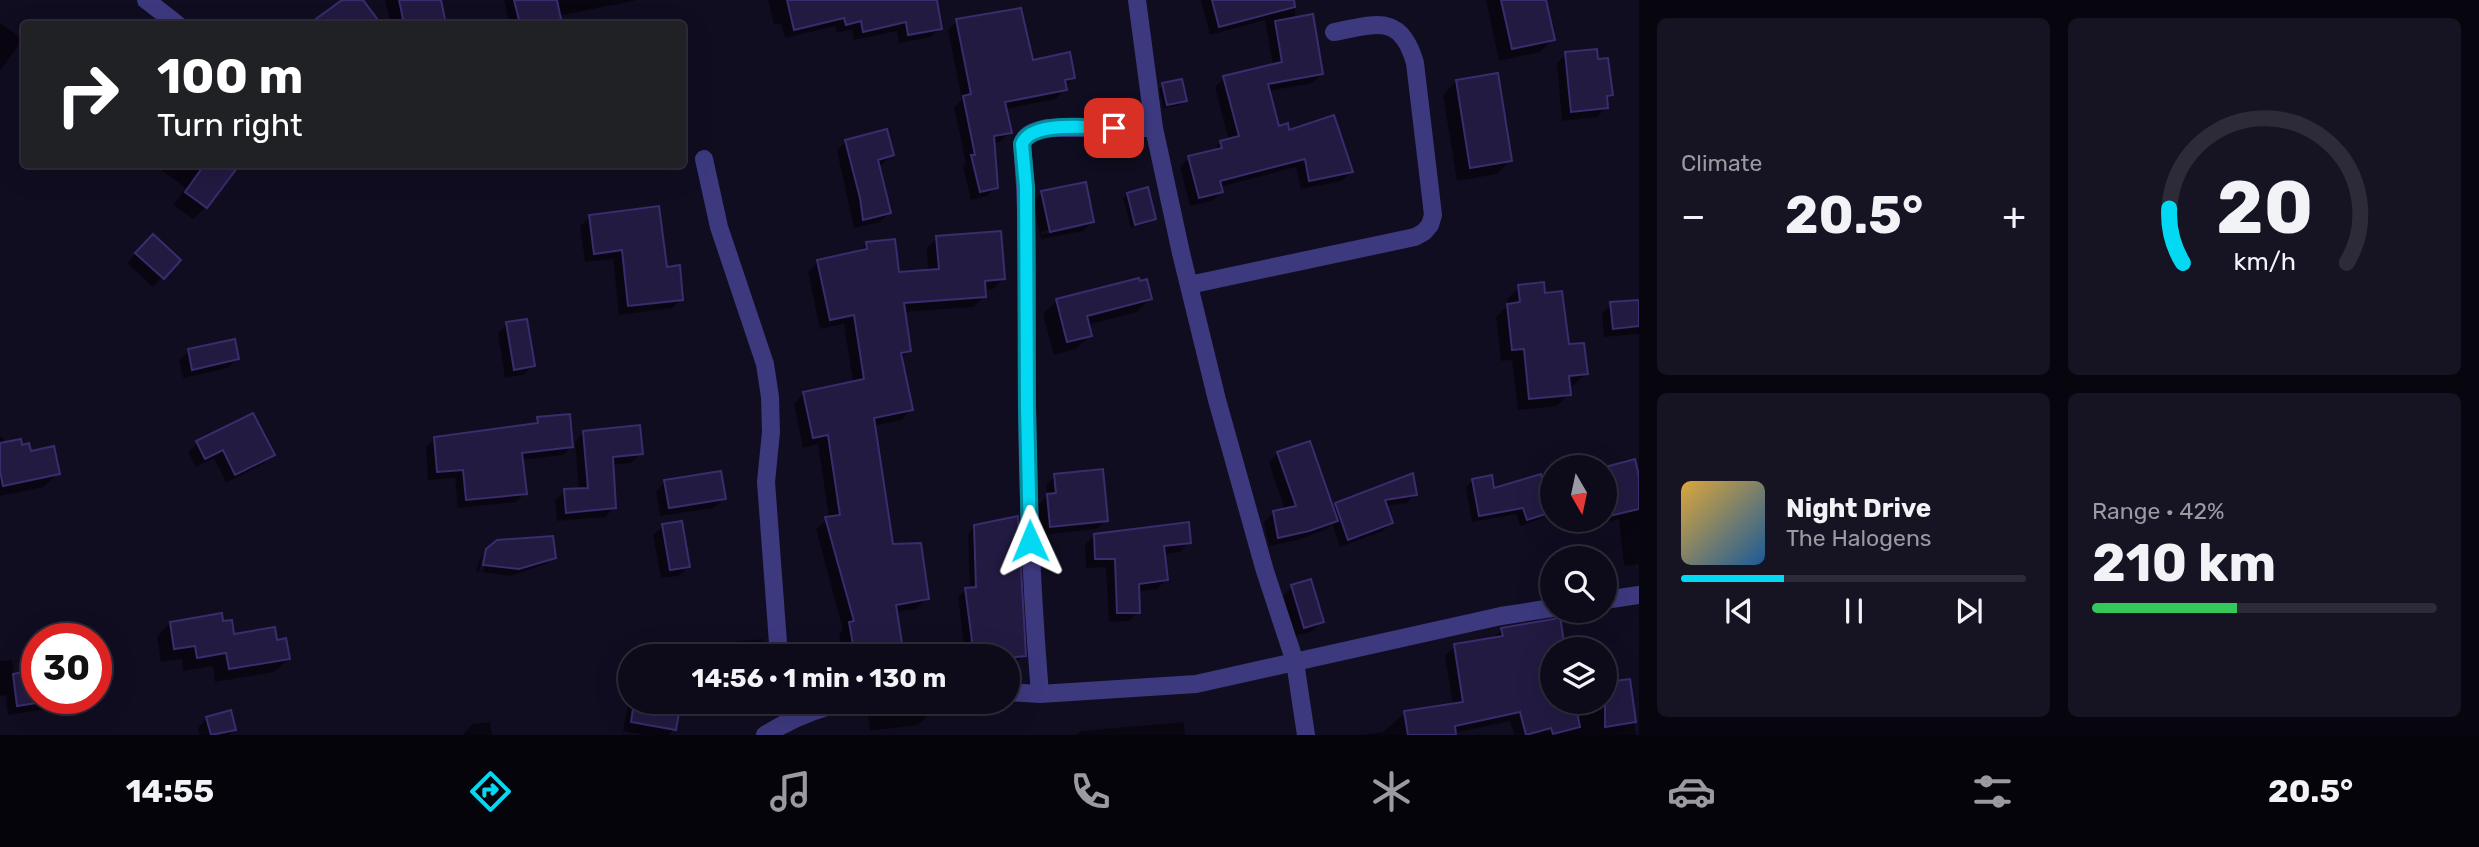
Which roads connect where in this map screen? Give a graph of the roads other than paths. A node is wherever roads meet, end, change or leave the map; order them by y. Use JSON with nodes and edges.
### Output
{"nodes":[{"id":1,"x":146,"y":0,"type":"edge"},
{"id":2,"x":1137,"y":0,"type":"edge"},
{"id":3,"x":173,"y":21,"type":"edge"},
{"id":4,"x":1334,"y":32,"type":"dead end"},
{"id":5,"x":1154,"y":128,"type":"junction"},
{"id":6,"x":704,"y":159,"type":"dead end"},
{"id":7,"x":1189,"y":285,"type":"junction"},
{"id":8,"x":1639,"y":595,"type":"edge"},
{"id":9,"x":1617,"y":598,"type":"edge"},
{"id":10,"x":1540,"y":610,"type":"edge"},
{"id":11,"x":778,"y":644,"type":"edge"},
{"id":12,"x":1295,"y":662,"type":"junction"},
{"id":13,"x":1020,"y":693,"type":"edge"},
{"id":14,"x":1040,"y":694,"type":"junction"},
{"id":15,"x":785,"y":714,"type":"edge"},
{"id":16,"x":765,"y":735,"type":"edge"},
{"id":17,"x":1306,"y":735,"type":"edge"}],
"edges":[{"from":1,"to":3,"type":"street"},
{"from":2,"to":5,"type":"street"},
{"from":4,"to":7,"type":"street"},
{"from":5,"to":7,"type":"street"},
{"from":5,"to":14,"type":"street"},
{"from":6,"to":11,"type":"street"},
{"from":7,"to":12,"type":"street"},
{"from":8,"to":9,"type":"street"},
{"from":10,"to":12,"type":"street"},
{"from":12,"to":14,"type":"street"},
{"from":12,"to":17,"type":"street"},
{"from":13,"to":14,"type":"street"},
{"from":15,"to":16,"type":"street"}]}
